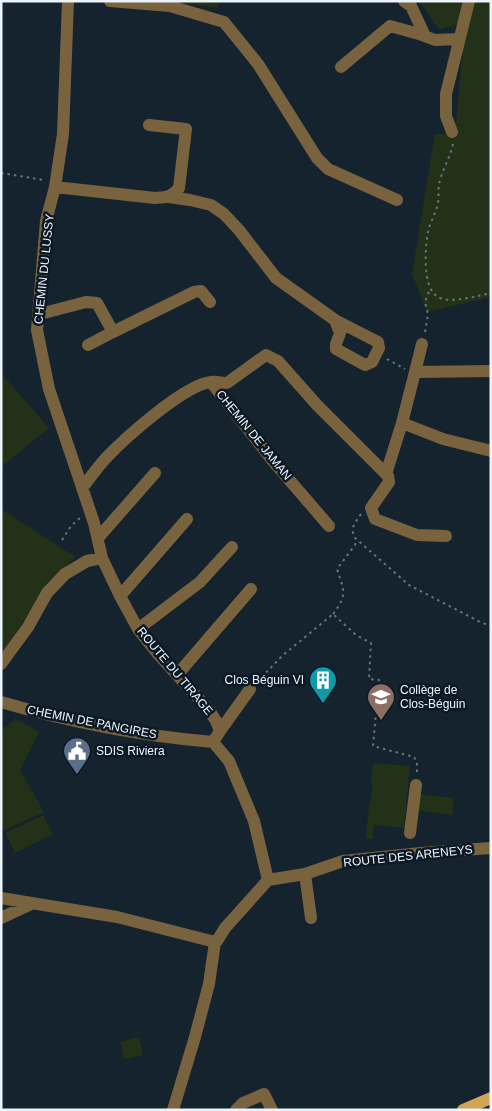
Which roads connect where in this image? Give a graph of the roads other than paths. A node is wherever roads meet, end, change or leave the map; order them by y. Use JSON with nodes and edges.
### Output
{"nodes":[{"id":1,"x":68,"y":1,"type":"edge"},
{"id":2,"x":110,"y":1,"type":"edge"},
{"id":3,"x":404,"y":1,"type":"edge"},
{"id":4,"x":469,"y":1,"type":"edge"},
{"id":5,"x":425,"y":36,"type":"junction"},
{"id":6,"x":459,"y":39,"type":"junction"},
{"id":7,"x":341,"y":67,"type":"dead end"},
{"id":8,"x":149,"y":124,"type":"dead end"},
{"id":9,"x":452,"y":132,"type":"road end"},
{"id":10,"x":56,"y":184,"type":"junction"},
{"id":11,"x":168,"y":197,"type":"junction"},
{"id":12,"x":397,"y":200,"type":"dead end"},
{"id":13,"x":210,"y":302,"type":"dead end"},
{"id":14,"x":40,"y":314,"type":"junction"},
{"id":15,"x":335,"y":320,"type":"junction"},
{"id":16,"x":113,"y":332,"type":"junction"},
{"id":17,"x":422,"y":344,"type":"road end"},
{"id":18,"x":88,"y":345,"type":"dead end"},
{"id":19,"x":491,"y":371,"type":"edge"},
{"id":20,"x":415,"y":373,"type":"junction"},
{"id":21,"x":211,"y":382,"type":"junction"},
{"id":22,"x":402,"y":423,"type":"junction"},
{"id":23,"x":491,"y":451,"type":"edge"},
{"id":24,"x":155,"y":474,"type":"dead end"},
{"id":25,"x":386,"y":474,"type":"junction"},
{"id":26,"x":82,"y":488,"type":"junction"},
{"id":27,"x":187,"y":519,"type":"dead end"},
{"id":28,"x":329,"y":526,"type":"dead end"},
{"id":29,"x":446,"y":536,"type":"dead end"},
{"id":30,"x":98,"y":538,"type":"junction"},
{"id":31,"x":232,"y":547,"type":"dead end"},
{"id":32,"x":102,"y":558,"type":"junction"},
{"id":33,"x":251,"y":589,"type":"dead end"},
{"id":34,"x":120,"y":596,"type":"junction"},
{"id":35,"x":138,"y":629,"type":"junction"},
{"id":36,"x":1,"y":664,"type":"edge"},
{"id":37,"x":177,"y":675,"type":"junction"},
{"id":38,"x":250,"y":689,"type":"road end"},
{"id":39,"x":1,"y":702,"type":"edge"},
{"id":40,"x":216,"y":736,"type":"junction"},
{"id":41,"x":416,"y":786,"type":"road end"},
{"id":42,"x":410,"y":833,"type":"dead end"},
{"id":43,"x":491,"y":848,"type":"edge"},
{"id":44,"x":305,"y":874,"type":"junction"},
{"id":45,"x":268,"y":880,"type":"junction"},
{"id":46,"x":1,"y":898,"type":"edge"},
{"id":47,"x":31,"y":904,"type":"junction"},
{"id":48,"x":1,"y":918,"type":"edge"},
{"id":49,"x":311,"y":918,"type":"dead end"},
{"id":50,"x":215,"y":942,"type":"junction"},
{"id":51,"x":491,"y":1098,"type":"edge"},
{"id":52,"x":173,"y":1110,"type":"edge"},
{"id":53,"x":236,"y":1110,"type":"edge"},
{"id":54,"x":272,"y":1110,"type":"edge"},
{"id":55,"x":463,"y":1110,"type":"edge"}],
"edges":[{"from":1,"to":10,"type":"street","name":"CHEMIN DU LUSSY"},
{"from":2,"to":12,"type":"street"},
{"from":3,"to":5,"type":"street"},
{"from":4,"to":6,"type":"street"},
{"from":5,"to":6,"type":"street"},
{"from":5,"to":7,"type":"street"},
{"from":6,"to":9,"type":"street"},
{"from":8,"to":11,"type":"street"},
{"from":10,"to":11,"type":"street"},
{"from":10,"to":14,"type":"street","name":"CHEMIN DU LUSSY"},
{"from":11,"to":15,"type":"street"},
{"from":13,"to":16,"type":"street"},
{"from":14,"to":16,"type":"street"},
{"from":14,"to":26,"type":"street","name":"CHEMIN DU LUSSY"},
{"from":15,"to":15,"type":"street"},
{"from":16,"to":18,"type":"street"},
{"from":17,"to":20,"type":"street"},
{"from":19,"to":20,"type":"street"},
{"from":20,"to":22,"type":"street"},
{"from":21,"to":25,"type":"street"},
{"from":21,"to":26,"type":"street","name":"CHEMIN DE JAMAN"},
{"from":21,"to":28,"type":"street","name":"CHEMIN DE JAMAN"},
{"from":22,"to":23,"type":"street"},
{"from":22,"to":25,"type":"street"},
{"from":24,"to":30,"type":"street"},
{"from":25,"to":29,"type":"street"},
{"from":26,"to":30,"type":"street","name":"CHEMIN DU LUSSY"},
{"from":27,"to":34,"type":"street"},
{"from":30,"to":32,"type":"street","name":"CHEMIN DU LUSSY"},
{"from":31,"to":35,"type":"street"},
{"from":32,"to":34,"type":"street","name":"ROUTE DU TIRAGE"},
{"from":32,"to":36,"type":"street"},
{"from":33,"to":37,"type":"street"},
{"from":34,"to":35,"type":"street","name":"ROUTE DU TIRAGE"},
{"from":35,"to":37,"type":"street","name":"ROUTE DU TIRAGE"},
{"from":37,"to":40,"type":"street","name":"ROUTE DU TIRAGE"},
{"from":38,"to":40,"type":"street"},
{"from":39,"to":40,"type":"street","name":"CHEMIN DE PANGIRES"},
{"from":40,"to":45,"type":"street","name":"ROUTE DU TIRAGE"},
{"from":41,"to":42,"type":"street"},
{"from":43,"to":44,"type":"street","name":"ROUTE DES ARENEYS"},
{"from":44,"to":45,"type":"street","name":"ROUTE DES ARENEYS"},
{"from":44,"to":49,"type":"street"},
{"from":45,"to":50,"type":"street"},
{"from":46,"to":47,"type":"street"},
{"from":47,"to":48,"type":"street"},
{"from":47,"to":50,"type":"street"},
{"from":50,"to":52,"type":"street"},
{"from":51,"to":55,"type":"main road"},
{"from":53,"to":54,"type":"street"}]}
